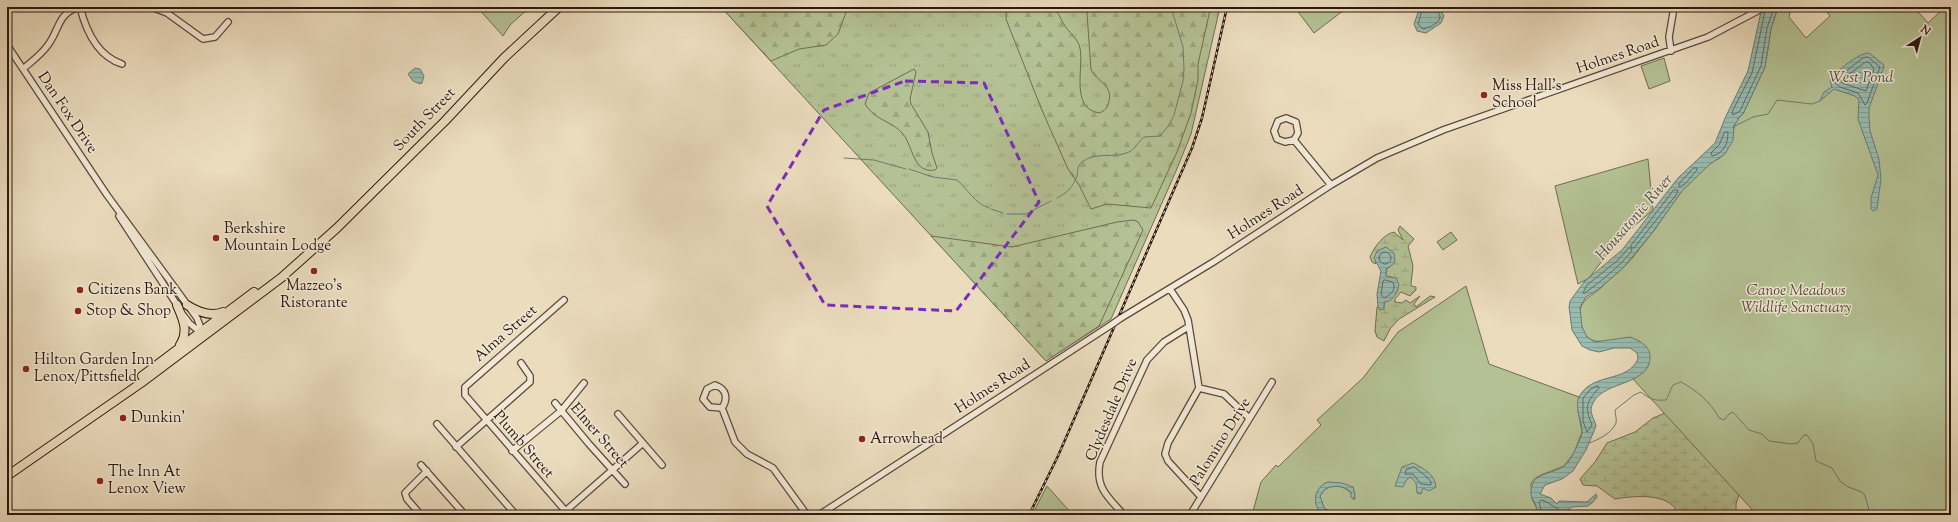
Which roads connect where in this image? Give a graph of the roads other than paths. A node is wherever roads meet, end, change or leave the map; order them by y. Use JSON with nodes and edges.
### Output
{"nodes":[{"id":1,"x":80,"y":7,"type":"edge"},
{"id":2,"x":151,"y":7,"type":"edge"},
{"id":3,"x":559,"y":7,"type":"edge"},
{"id":4,"x":1674,"y":7,"type":"edge"},
{"id":5,"x":1762,"y":8,"type":"edge"},
{"id":6,"x":228,"y":22,"type":"dead end"},
{"id":7,"x":7,"y":45,"type":"edge"},
{"id":8,"x":1671,"y":51,"type":"junction"},
{"id":9,"x":122,"y":64,"type":"dead end"},
{"id":10,"x":23,"y":69,"type":"junction"},
{"id":11,"x":1294,"y":140,"type":"junction"},
{"id":12,"x":1331,"y":185,"type":"junction"},
{"id":13,"x":107,"y":195,"type":"junction"},
{"id":14,"x":311,"y":252,"type":"junction"},
{"id":15,"x":1170,"y":289,"type":"junction"},
{"id":16,"x":564,"y":300,"type":"dead end"},
{"id":17,"x":177,"y":305,"type":"junction"},
{"id":18,"x":187,"y":305,"type":"junction"},
{"id":19,"x":232,"y":308,"type":"junction"},
{"id":20,"x":1188,"y":327,"type":"junction"},
{"id":21,"x":202,"y":335,"type":"junction"},
{"id":22,"x":179,"y":347,"type":"junction"},
{"id":23,"x":521,"y":363,"type":"dead end"},
{"id":24,"x":584,"y":382,"type":"dead end"},
{"id":25,"x":1272,"y":382,"type":"dead end"},
{"id":26,"x":465,"y":387,"type":"joint"},
{"id":27,"x":1199,"y":388,"type":"junction"},
{"id":28,"x":555,"y":403,"type":"dead end"},
{"id":29,"x":722,"y":408,"type":"junction"},
{"id":30,"x":561,"y":411,"type":"junction"},
{"id":31,"x":97,"y":414,"type":"junction"},
{"id":32,"x":618,"y":414,"type":"dead end"},
{"id":33,"x":1249,"y":418,"type":"junction"},
{"id":34,"x":486,"y":421,"type":"junction"},
{"id":35,"x":437,"y":424,"type":"dead end"},
{"id":36,"x":643,"y":443,"type":"junction"},
{"id":37,"x":456,"y":446,"type":"junction"},
{"id":38,"x":512,"y":451,"type":"junction"},
{"id":39,"x":422,"y":465,"type":"dead end"},
{"id":40,"x":662,"y":465,"type":"dead end"},
{"id":41,"x":612,"y":469,"type":"junction"},
{"id":42,"x":427,"y":471,"type":"junction"},
{"id":43,"x":7,"y":476,"type":"edge"},
{"id":44,"x":625,"y":484,"type":"dead end"},
{"id":45,"x":1201,"y":497,"type":"junction"},
{"id":46,"x":565,"y":514,"type":"edge"},
{"id":47,"x":421,"y":515,"type":"edge"},
{"id":48,"x":465,"y":515,"type":"edge"},
{"id":49,"x":516,"y":515,"type":"edge"},
{"id":50,"x":806,"y":515,"type":"edge"},
{"id":51,"x":818,"y":515,"type":"edge"},
{"id":52,"x":1124,"y":515,"type":"edge"},
{"id":53,"x":1190,"y":515,"type":"edge"}],
"edges":[{"from":1,"to":9,"type":"street"},
{"from":1,"to":10,"type":"street"},
{"from":2,"to":6,"type":"street"},
{"from":3,"to":14,"type":"highway","name":"South Street"},
{"from":4,"to":8,"type":"street"},
{"from":5,"to":8,"type":"street","name":"Holmes Road"},
{"from":7,"to":10,"type":"street","name":"Dan Fox Drive"},
{"from":8,"to":12,"type":"street","name":"Holmes Road"},
{"from":10,"to":13,"type":"street","name":"Dan Fox Drive"},
{"from":11,"to":11,"type":"street"},
{"from":11,"to":12,"type":"street"},
{"from":12,"to":15,"type":"street","name":"Holmes Road"},
{"from":13,"to":17,"type":"street","name":"Dan Fox Drive"},
{"from":13,"to":18,"type":"street","name":"Dan Fox Drive"},
{"from":14,"to":19,"type":"highway","name":"South Street"},
{"from":14,"to":21,"type":"highway","name":"South Street"},
{"from":15,"to":20,"type":"street"},
{"from":15,"to":51,"type":"street","name":"Holmes Road","bridge":true},
{"from":16,"to":26,"type":"street","name":"Alma Street"},
{"from":17,"to":21,"type":"street","name":"Dan Fox Drive"},
{"from":17,"to":22,"type":"highway"},
{"from":18,"to":19,"type":"highway"},
{"from":18,"to":21,"type":"street","name":"Dan Fox Drive"},
{"from":19,"to":21,"type":"highway","name":"South Street"},
{"from":20,"to":27,"type":"street"},
{"from":20,"to":52,"type":"street","name":"Clydesdale Drive"},
{"from":21,"to":22,"type":"highway","name":"South Street"},
{"from":21,"to":31,"type":"highway","name":"South Street"},
{"from":22,"to":31,"type":"highway","name":"South Street"},
{"from":23,"to":34,"type":"street"},
{"from":24,"to":30,"type":"street"},
{"from":25,"to":33,"type":"street","name":"Palomino Drive"},
{"from":26,"to":34,"type":"street","name":"Plumb Street"},
{"from":27,"to":33,"type":"street"},
{"from":27,"to":45,"type":"street"},
{"from":28,"to":30,"type":"street","name":"Elmer Street"},
{"from":29,"to":29,"type":"street"},
{"from":29,"to":50,"type":"street"},
{"from":30,"to":38,"type":"street"},
{"from":30,"to":41,"type":"street","name":"Elmer Street"},
{"from":31,"to":43,"type":"highway","name":"South Street"},
{"from":32,"to":36,"type":"street"},
{"from":33,"to":45,"type":"street","name":"Palomino Drive"},
{"from":34,"to":37,"type":"street"},
{"from":34,"to":38,"type":"street","name":"Plumb Street"},
{"from":35,"to":37,"type":"street"},
{"from":36,"to":40,"type":"street"},
{"from":36,"to":41,"type":"street"},
{"from":37,"to":49,"type":"street"},
{"from":38,"to":46,"type":"street","name":"Plumb Street"},
{"from":39,"to":42,"type":"street"},
{"from":41,"to":44,"type":"street","name":"Elmer Street"},
{"from":41,"to":46,"type":"street"},
{"from":42,"to":47,"type":"street"},
{"from":42,"to":48,"type":"street"},
{"from":45,"to":53,"type":"street","name":"Palomino Drive"}]}
